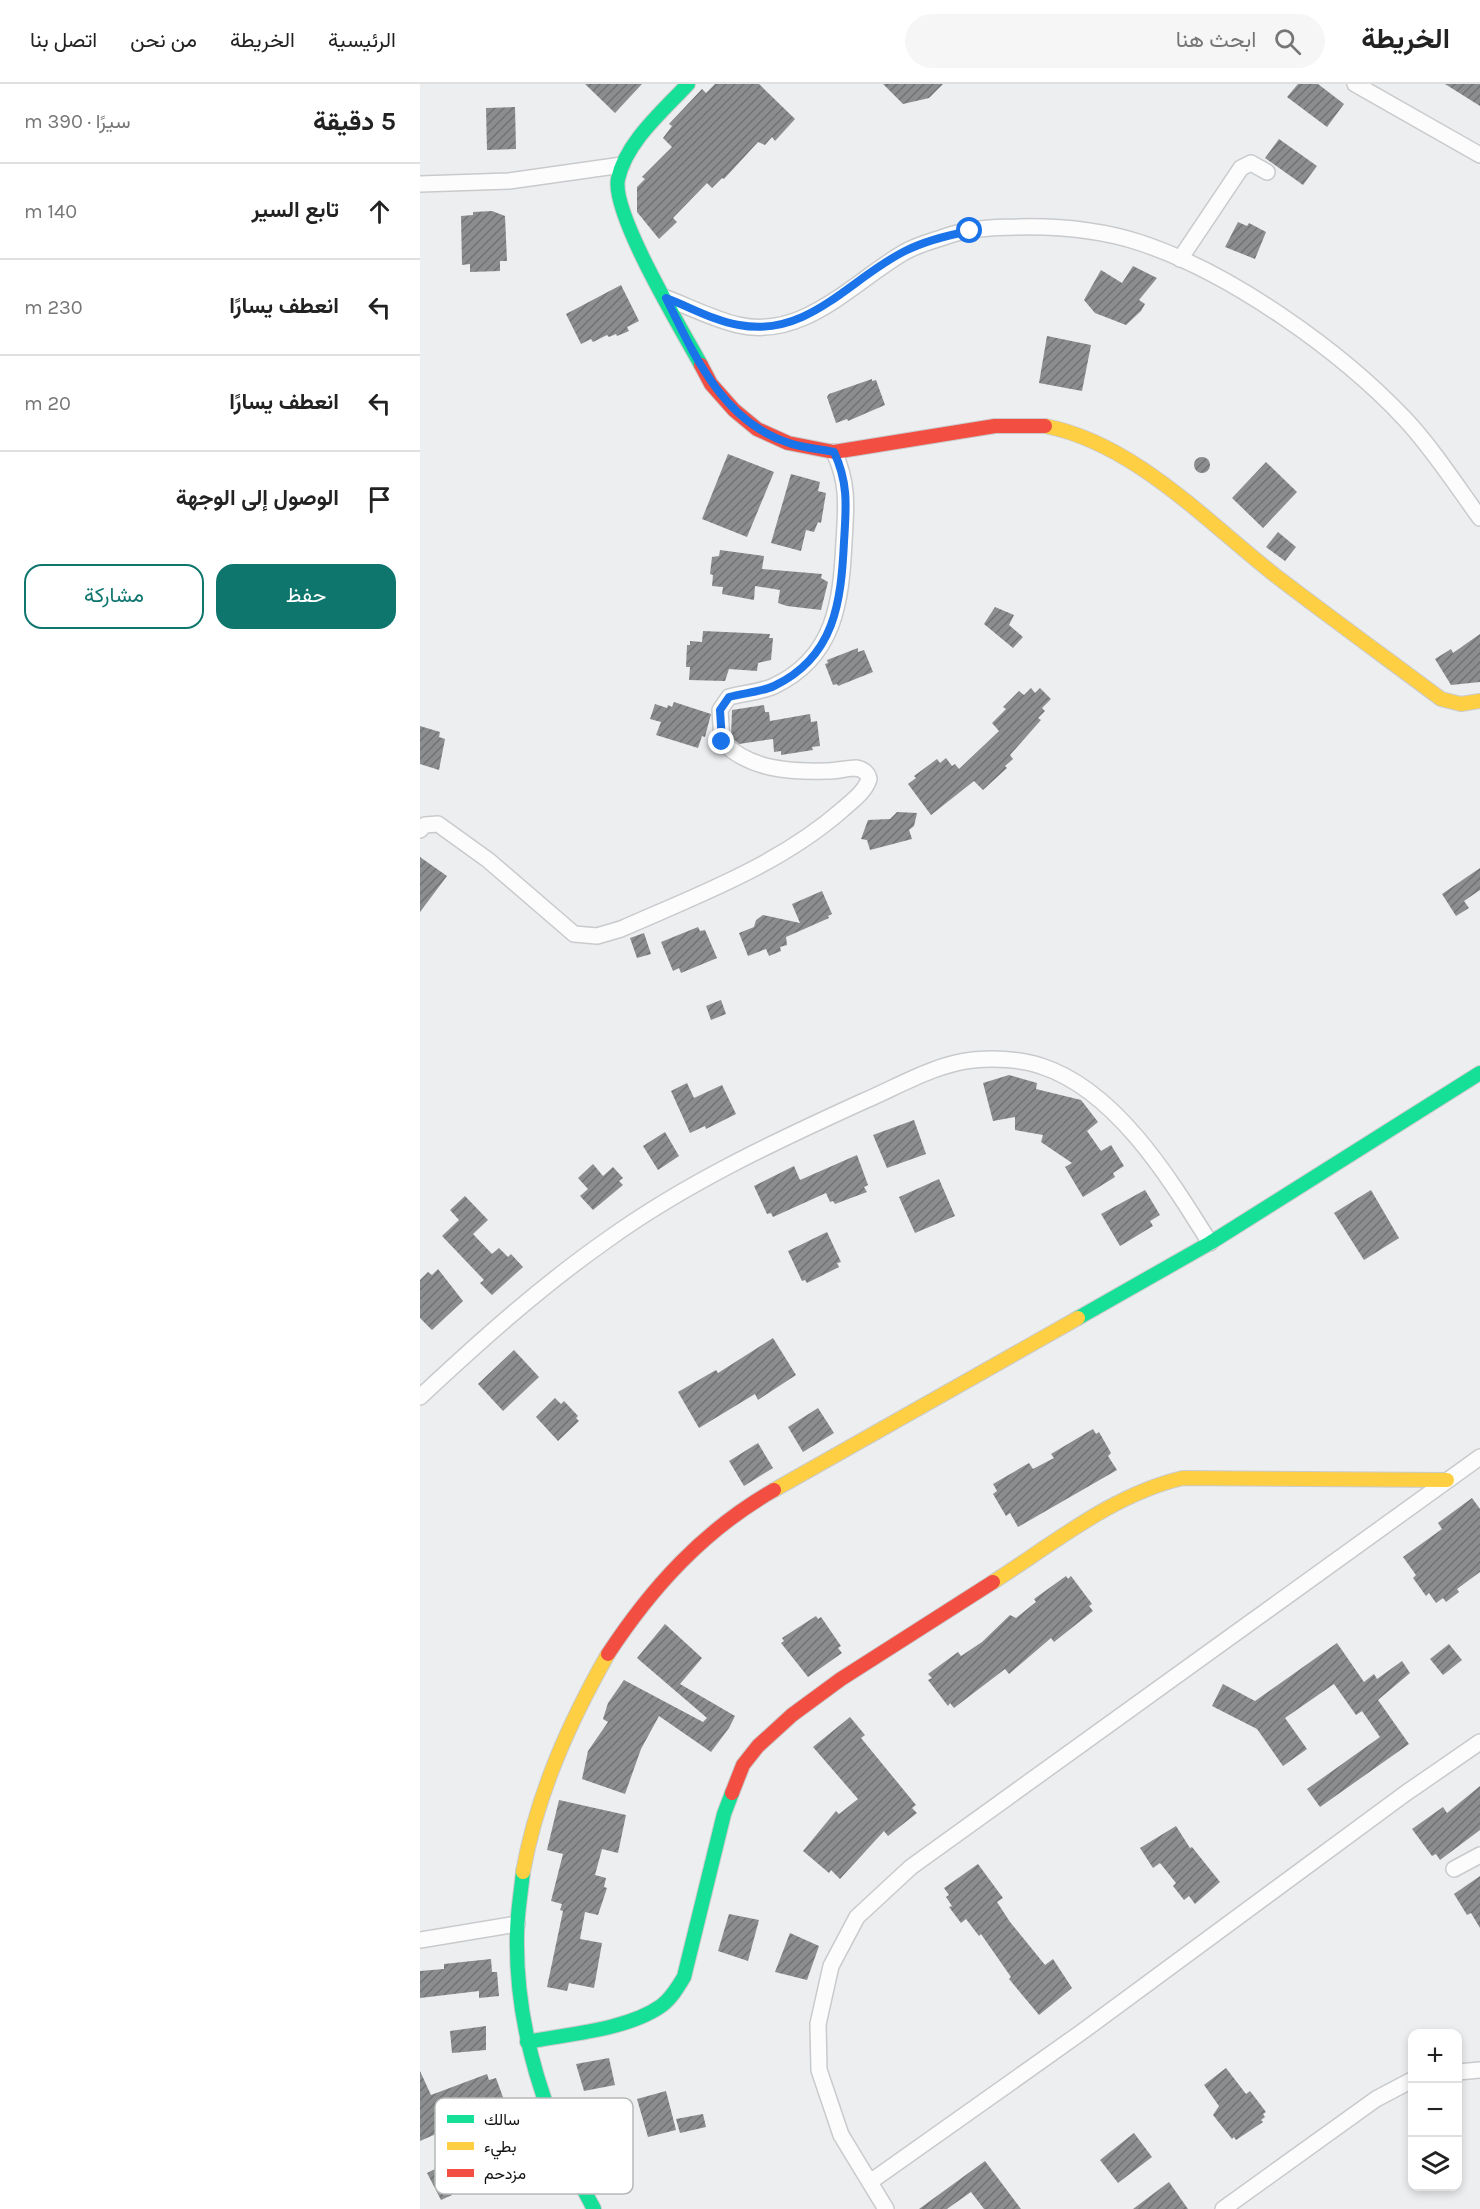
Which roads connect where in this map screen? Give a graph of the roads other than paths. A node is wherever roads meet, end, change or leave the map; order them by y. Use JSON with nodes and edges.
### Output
{"nodes":[{"id":1,"x":688,"y":84,"type":"edge"},
{"id":2,"x":1355,"y":84,"type":"edge"},
{"id":3,"x":1462,"y":146,"type":"junction"},
{"id":4,"x":1480,"y":155,"type":"edge"},
{"id":5,"x":622,"y":165,"type":"junction"},
{"id":6,"x":1480,"y":165,"type":"edge"},
{"id":7,"x":1267,"y":172,"type":"dead end"},
{"id":8,"x":420,"y":184,"type":"edge"},
{"id":9,"x":1180,"y":259,"type":"junction"},
{"id":10,"x":666,"y":298,"type":"junction"},
{"id":11,"x":834,"y":452,"type":"junction"},
{"id":12,"x":1480,"y":518,"type":"edge"},
{"id":13,"x":1480,"y":701,"type":"edge"},
{"id":14,"x":420,"y":830,"type":"edge"},
{"id":15,"x":1480,"y":1073,"type":"edge"},
{"id":16,"x":1210,"y":1243,"type":"junction"},
{"id":17,"x":420,"y":1397,"type":"edge"},
{"id":18,"x":1480,"y":1457,"type":"edge"},
{"id":19,"x":1447,"y":1480,"type":"junction"},
{"id":20,"x":1480,"y":1742,"type":"edge"},
{"id":21,"x":1480,"y":1855,"type":"edge"},
{"id":22,"x":1454,"y":1869,"type":"dead end"},
{"id":23,"x":518,"y":1924,"type":"junction"},
{"id":24,"x":420,"y":1940,"type":"edge"},
{"id":25,"x":527,"y":2042,"type":"junction"},
{"id":26,"x":1480,"y":2070,"type":"edge"},
{"id":27,"x":1462,"y":2072,"type":"edge"},
{"id":28,"x":1408,"y":2082,"type":"edge"},
{"id":29,"x":544,"y":2098,"type":"edge"},
{"id":30,"x":870,"y":2182,"type":"junction"},
{"id":31,"x":586,"y":2194,"type":"edge"},
{"id":32,"x":594,"y":2209,"type":"edge"},
{"id":33,"x":886,"y":2209,"type":"edge"},
{"id":34,"x":1223,"y":2209,"type":"edge"}],
"edges":[{"from":1,"to":5,"type":"street"},
{"from":2,"to":3,"type":"street"},
{"from":3,"to":4,"type":"street"},
{"from":3,"to":6,"type":"street"},
{"from":5,"to":8,"type":"street"},
{"from":5,"to":10,"type":"street"},
{"from":7,"to":9,"type":"street"},
{"from":9,"to":10,"type":"street"},
{"from":9,"to":12,"type":"street"},
{"from":10,"to":11,"type":"street"},
{"from":11,"to":13,"type":"street"},
{"from":11,"to":14,"type":"street"},
{"from":15,"to":16,"type":"street"},
{"from":16,"to":17,"type":"street"},
{"from":16,"to":23,"type":"street"},
{"from":18,"to":19,"type":"street"},
{"from":19,"to":25,"type":"street"},
{"from":19,"to":30,"type":"street"},
{"from":20,"to":30,"type":"street"},
{"from":21,"to":22,"type":"street"},
{"from":23,"to":24,"type":"street"},
{"from":23,"to":25,"type":"street"},
{"from":25,"to":29,"type":"street"},
{"from":26,"to":27,"type":"street"},
{"from":28,"to":34,"type":"street"},
{"from":30,"to":33,"type":"street"},
{"from":31,"to":32,"type":"street"}]}
